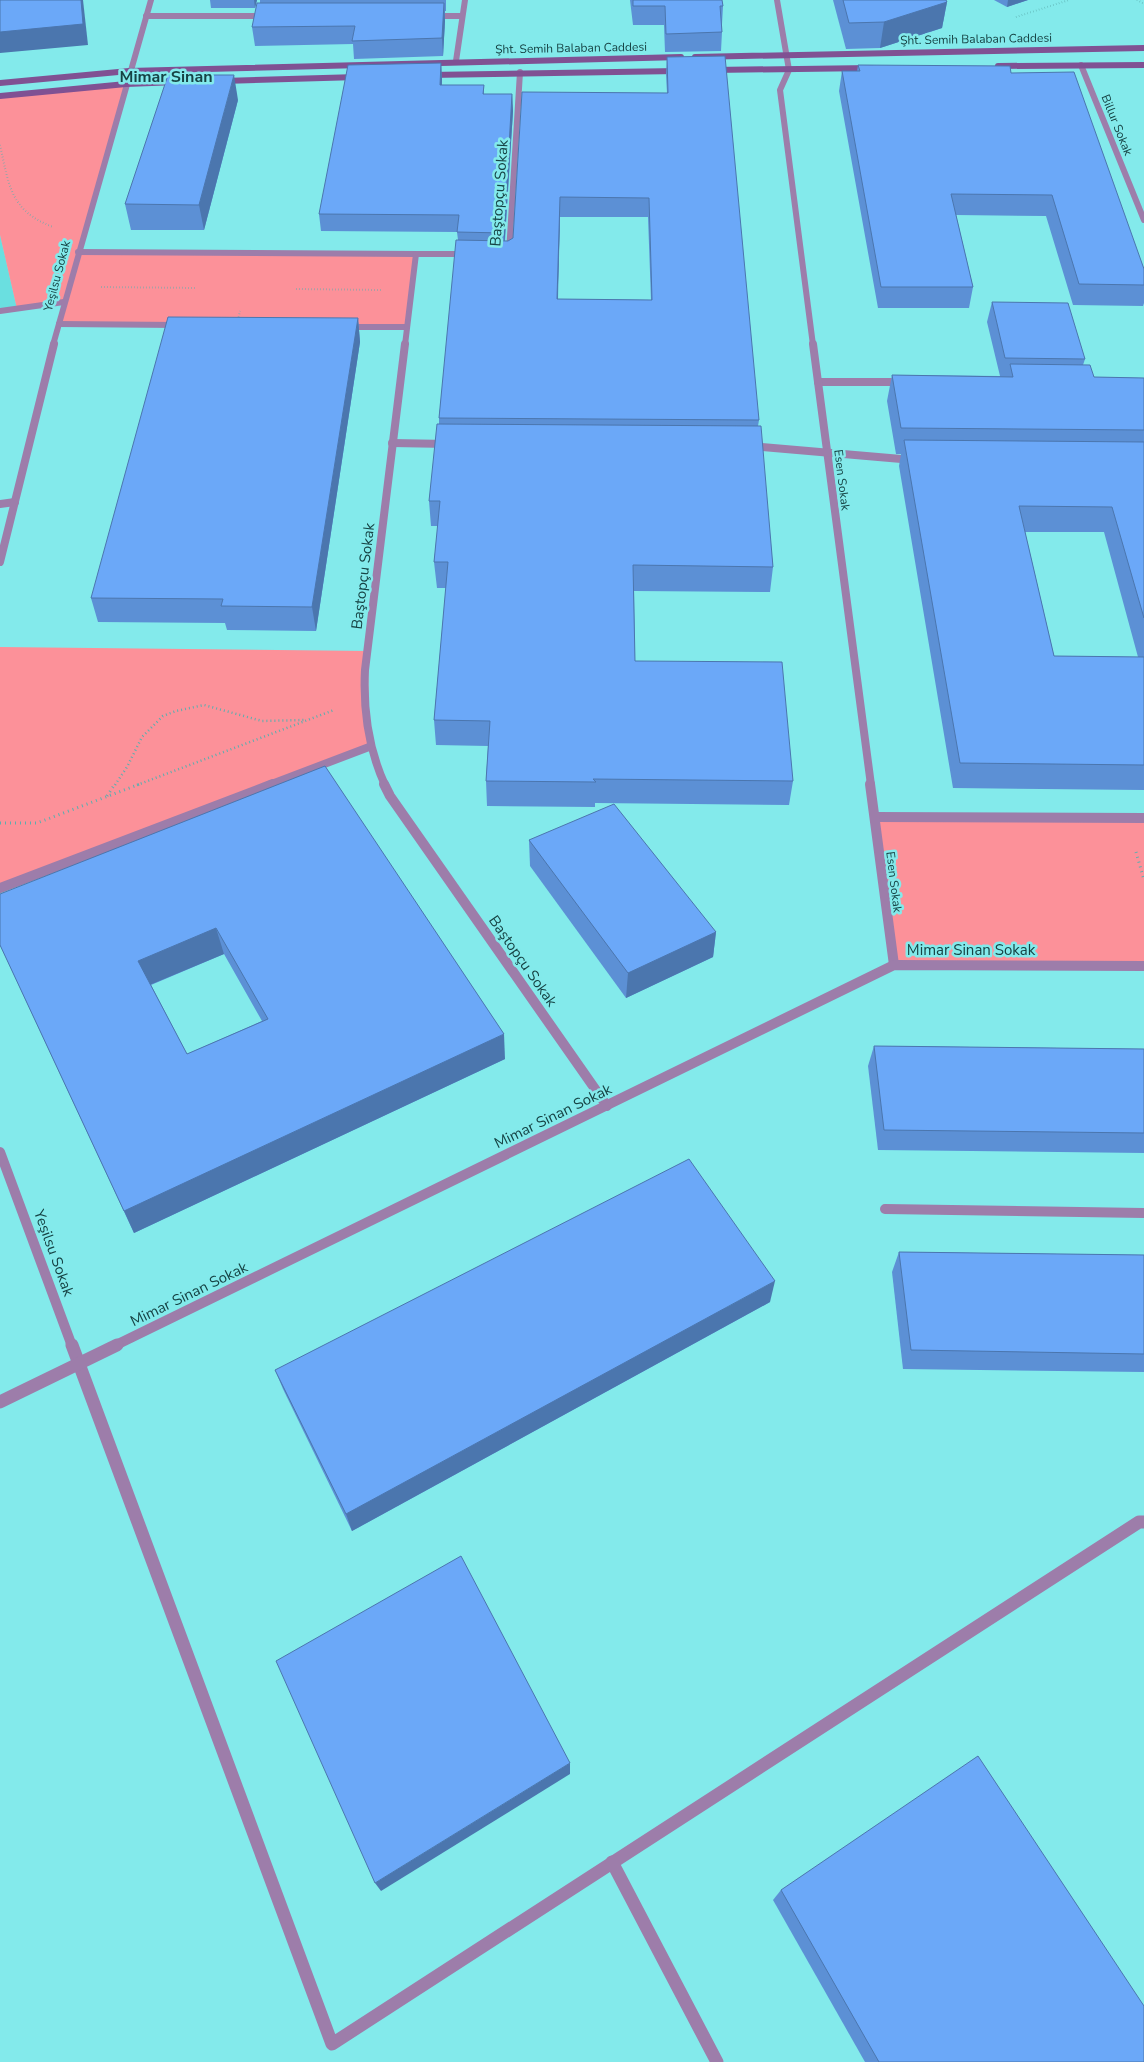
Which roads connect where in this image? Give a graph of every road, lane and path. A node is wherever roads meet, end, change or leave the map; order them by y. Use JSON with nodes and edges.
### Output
{"nodes":[{"id":1,"x":151,"y":0,"type":"edge"},
{"id":2,"x":465,"y":0,"type":"edge"},
{"id":3,"x":777,"y":0,"type":"edge"},
{"id":4,"x":1137,"y":0,"type":"edge"},
{"id":5,"x":1144,"y":4,"type":"edge"},
{"id":6,"x":146,"y":16,"type":"junction"},
{"id":7,"x":275,"y":16,"type":"edge"},
{"id":8,"x":423,"y":16,"type":"edge"},
{"id":9,"x":462,"y":16,"type":"junction"},
{"id":10,"x":1144,"y":48,"type":"edge"},
{"id":11,"x":786,"y":55,"type":"junction"},
{"id":12,"x":456,"y":62,"type":"junction"},
{"id":13,"x":1081,"y":65,"type":"junction"},
{"id":14,"x":1144,"y":65,"type":"edge"},
{"id":15,"x":988,"y":66,"type":"edge"},
{"id":16,"x":878,"y":68,"type":"edge"},
{"id":17,"x":709,"y":70,"type":"edge"},
{"id":18,"x":788,"y":70,"type":"junction"},
{"id":19,"x":129,"y":71,"type":"junction"},
{"id":20,"x":689,"y":71,"type":"edge"},
{"id":21,"x":520,"y":72,"type":"junction"},
{"id":22,"x":421,"y":75,"type":"edge"},
{"id":23,"x":362,"y":77,"type":"edge"},
{"id":24,"x":214,"y":81,"type":"edge"},
{"id":25,"x":185,"y":82,"type":"edge"},
{"id":26,"x":0,"y":83,"type":"edge"},
{"id":27,"x":126,"y":84,"type":"junction"},
{"id":28,"x":0,"y":96,"type":"edge"},
{"id":29,"x":0,"y":145,"type":"edge"},
{"id":30,"x":1144,"y":220,"type":"edge"},
{"id":31,"x":84,"y":231,"type":"junction"},
{"id":32,"x":78,"y":252,"type":"junction"},
{"id":33,"x":416,"y":254,"type":"junction"},
{"id":34,"x":481,"y":254,"type":"edge"},
{"id":35,"x":499,"y":255,"type":"edge"},
{"id":36,"x":68,"y":287,"type":"junction"},
{"id":37,"x":195,"y":288,"type":"dead end"},
{"id":38,"x":296,"y":289,"type":"dead end"},
{"id":39,"x":411,"y":290,"type":"junction"},
{"id":40,"x":64,"y":302,"type":"junction"},
{"id":41,"x":0,"y":311,"type":"edge"},
{"id":42,"x":240,"y":311,"type":"dead end"},
{"id":43,"x":59,"y":324,"type":"junction"},
{"id":44,"x":237,"y":326,"type":"joint"},
{"id":45,"x":341,"y":327,"type":"edge"},
{"id":46,"x":407,"y":327,"type":"junction"},
{"id":47,"x":818,"y":382,"type":"junction"},
{"id":48,"x":916,"y":382,"type":"edge"},
{"id":49,"x":392,"y":443,"type":"junction"},
{"id":50,"x":459,"y":444,"type":"edge"},
{"id":51,"x":746,"y":446,"type":"edge"},
{"id":52,"x":827,"y":453,"type":"junction"},
{"id":53,"x":917,"y":460,"type":"edge"},
{"id":54,"x":15,"y":502,"type":"junction"},
{"id":55,"x":0,"y":504,"type":"edge"},
{"id":56,"x":0,"y":562,"type":"edge"},
{"id":57,"x":363,"y":699,"type":"junction"},
{"id":58,"x":308,"y":720,"type":"junction"},
{"id":59,"x":369,"y":747,"type":"junction"},
{"id":60,"x":106,"y":797,"type":"junction"},
{"id":61,"x":875,"y":817,"type":"junction"},
{"id":62,"x":1144,"y":818,"type":"edge"},
{"id":63,"x":0,"y":823,"type":"edge"},
{"id":64,"x":0,"y":888,"type":"edge"},
{"id":65,"x":894,"y":965,"type":"junction"},
{"id":66,"x":1144,"y":966,"type":"edge"},
{"id":67,"x":607,"y":1106,"type":"junction"},
{"id":68,"x":0,"y":1152,"type":"edge"},
{"id":69,"x":885,"y":1209,"type":"dead end"},
{"id":70,"x":1144,"y":1213,"type":"edge"},
{"id":71,"x":79,"y":1364,"type":"junction"},
{"id":72,"x":0,"y":1402,"type":"edge"},
{"id":73,"x":1144,"y":1522,"type":"edge"},
{"id":74,"x":612,"y":1862,"type":"junction"},
{"id":75,"x":716,"y":2062,"type":"edge"}],
"edges":[{"from":1,"to":6,"type":"street","name":"Yeşilsu Sokak"},
{"from":2,"to":9,"type":"street"},
{"from":3,"to":11,"type":"street","name":"Esen Sokak"},
{"from":4,"to":5,"type":"path"},
{"from":6,"to":7,"type":"street"},
{"from":6,"to":19,"type":"street","name":"Yeşilsu Sokak"},
{"from":8,"to":9,"type":"street"},
{"from":9,"to":12,"type":"street"},
{"from":10,"to":11,"type":"street","name":"Şht. Semih Balaban Caddesi"},
{"from":11,"to":12,"type":"street","name":"Şht. Semih Balaban Caddesi"},
{"from":11,"to":18,"type":"street","name":"Esen Sokak"},
{"from":12,"to":19,"type":"street","name":"Şht. Semih Balaban Caddesi"},
{"from":13,"to":14,"type":"street","name":"Şht. Semih Balaban Caddesi"},
{"from":13,"to":15,"type":"street","name":"Şht. Semih Balaban Caddesi"},
{"from":13,"to":30,"type":"street","name":"Billur Sokak"},
{"from":16,"to":18,"type":"street"},
{"from":17,"to":18,"type":"street"},
{"from":18,"to":47,"type":"street","name":"Esen Sokak"},
{"from":19,"to":26,"type":"street","name":"Şht. Semih Balaban Caddesi"},
{"from":19,"to":27,"type":"street","name":"Yeşilsu Sokak"},
{"from":20,"to":21,"type":"street","name":"Şht. Semih Balaban Caddesi"},
{"from":21,"to":22,"type":"street","name":"Şht. Semih Balaban Caddesi"},
{"from":21,"to":35,"type":"street","name":"Baştopçu Sokak"},
{"from":23,"to":24,"type":"street"},
{"from":25,"to":27,"type":"street"},
{"from":27,"to":28,"type":"street"},
{"from":27,"to":31,"type":"street","name":"Yeşilsu Sokak"},
{"from":29,"to":31,"type":"path"},
{"from":31,"to":32,"type":"street","name":"Yeşilsu Sokak"},
{"from":32,"to":33,"type":"street"},
{"from":32,"to":36,"type":"street","name":"Yeşilsu Sokak"},
{"from":33,"to":34,"type":"street","name":"Baştopçu Sokak"},
{"from":33,"to":39,"type":"street","name":"Baştopçu Sokak"},
{"from":36,"to":37,"type":"path"},
{"from":36,"to":40,"type":"street","name":"Yeşilsu Sokak"},
{"from":38,"to":39,"type":"path"},
{"from":39,"to":46,"type":"street","name":"Baştopçu Sokak"},
{"from":40,"to":41,"type":"street"},
{"from":40,"to":43,"type":"street","name":"Yeşilsu Sokak"},
{"from":42,"to":44,"type":"path"},
{"from":43,"to":44,"type":"street"},
{"from":43,"to":54,"type":"street","name":"Yeşilsu Sokak"},
{"from":45,"to":46,"type":"street"},
{"from":46,"to":49,"type":"street","name":"Baştopçu Sokak"},
{"from":47,"to":48,"type":"street"},
{"from":47,"to":52,"type":"street","name":"Esen Sokak"},
{"from":49,"to":50,"type":"street"},
{"from":49,"to":57,"type":"street","name":"Baştopçu Sokak"},
{"from":51,"to":52,"type":"street"},
{"from":52,"to":53,"type":"street"},
{"from":52,"to":61,"type":"street","name":"Esen Sokak"},
{"from":54,"to":55,"type":"street"},
{"from":54,"to":56,"type":"street","name":"Yeşilsu Sokak"},
{"from":57,"to":58,"type":"path"},
{"from":57,"to":59,"type":"street","name":"Baştopçu Sokak"},
{"from":58,"to":60,"type":"path"},
{"from":58,"to":60,"type":"path"},
{"from":59,"to":64,"type":"street"},
{"from":59,"to":67,"type":"street","name":"Baştopçu Sokak"},
{"from":60,"to":63,"type":"path"},
{"from":61,"to":62,"type":"street"},
{"from":61,"to":65,"type":"street","name":"Esen Sokak"},
{"from":65,"to":66,"type":"street","name":"Mimar Sinan Sokak"},
{"from":65,"to":67,"type":"street","name":"Mimar Sinan Sokak"},
{"from":67,"to":71,"type":"street","name":"Mimar Sinan Sokak"},
{"from":68,"to":71,"type":"street","name":"Yeşilsu Sokak"},
{"from":69,"to":70,"type":"street"},
{"from":71,"to":72,"type":"street","name":"Mimar Sinan Sokak"},
{"from":71,"to":74,"type":"street","name":"Yeşilsu Sokak"},
{"from":73,"to":74,"type":"street"},
{"from":74,"to":75,"type":"street"}]}
